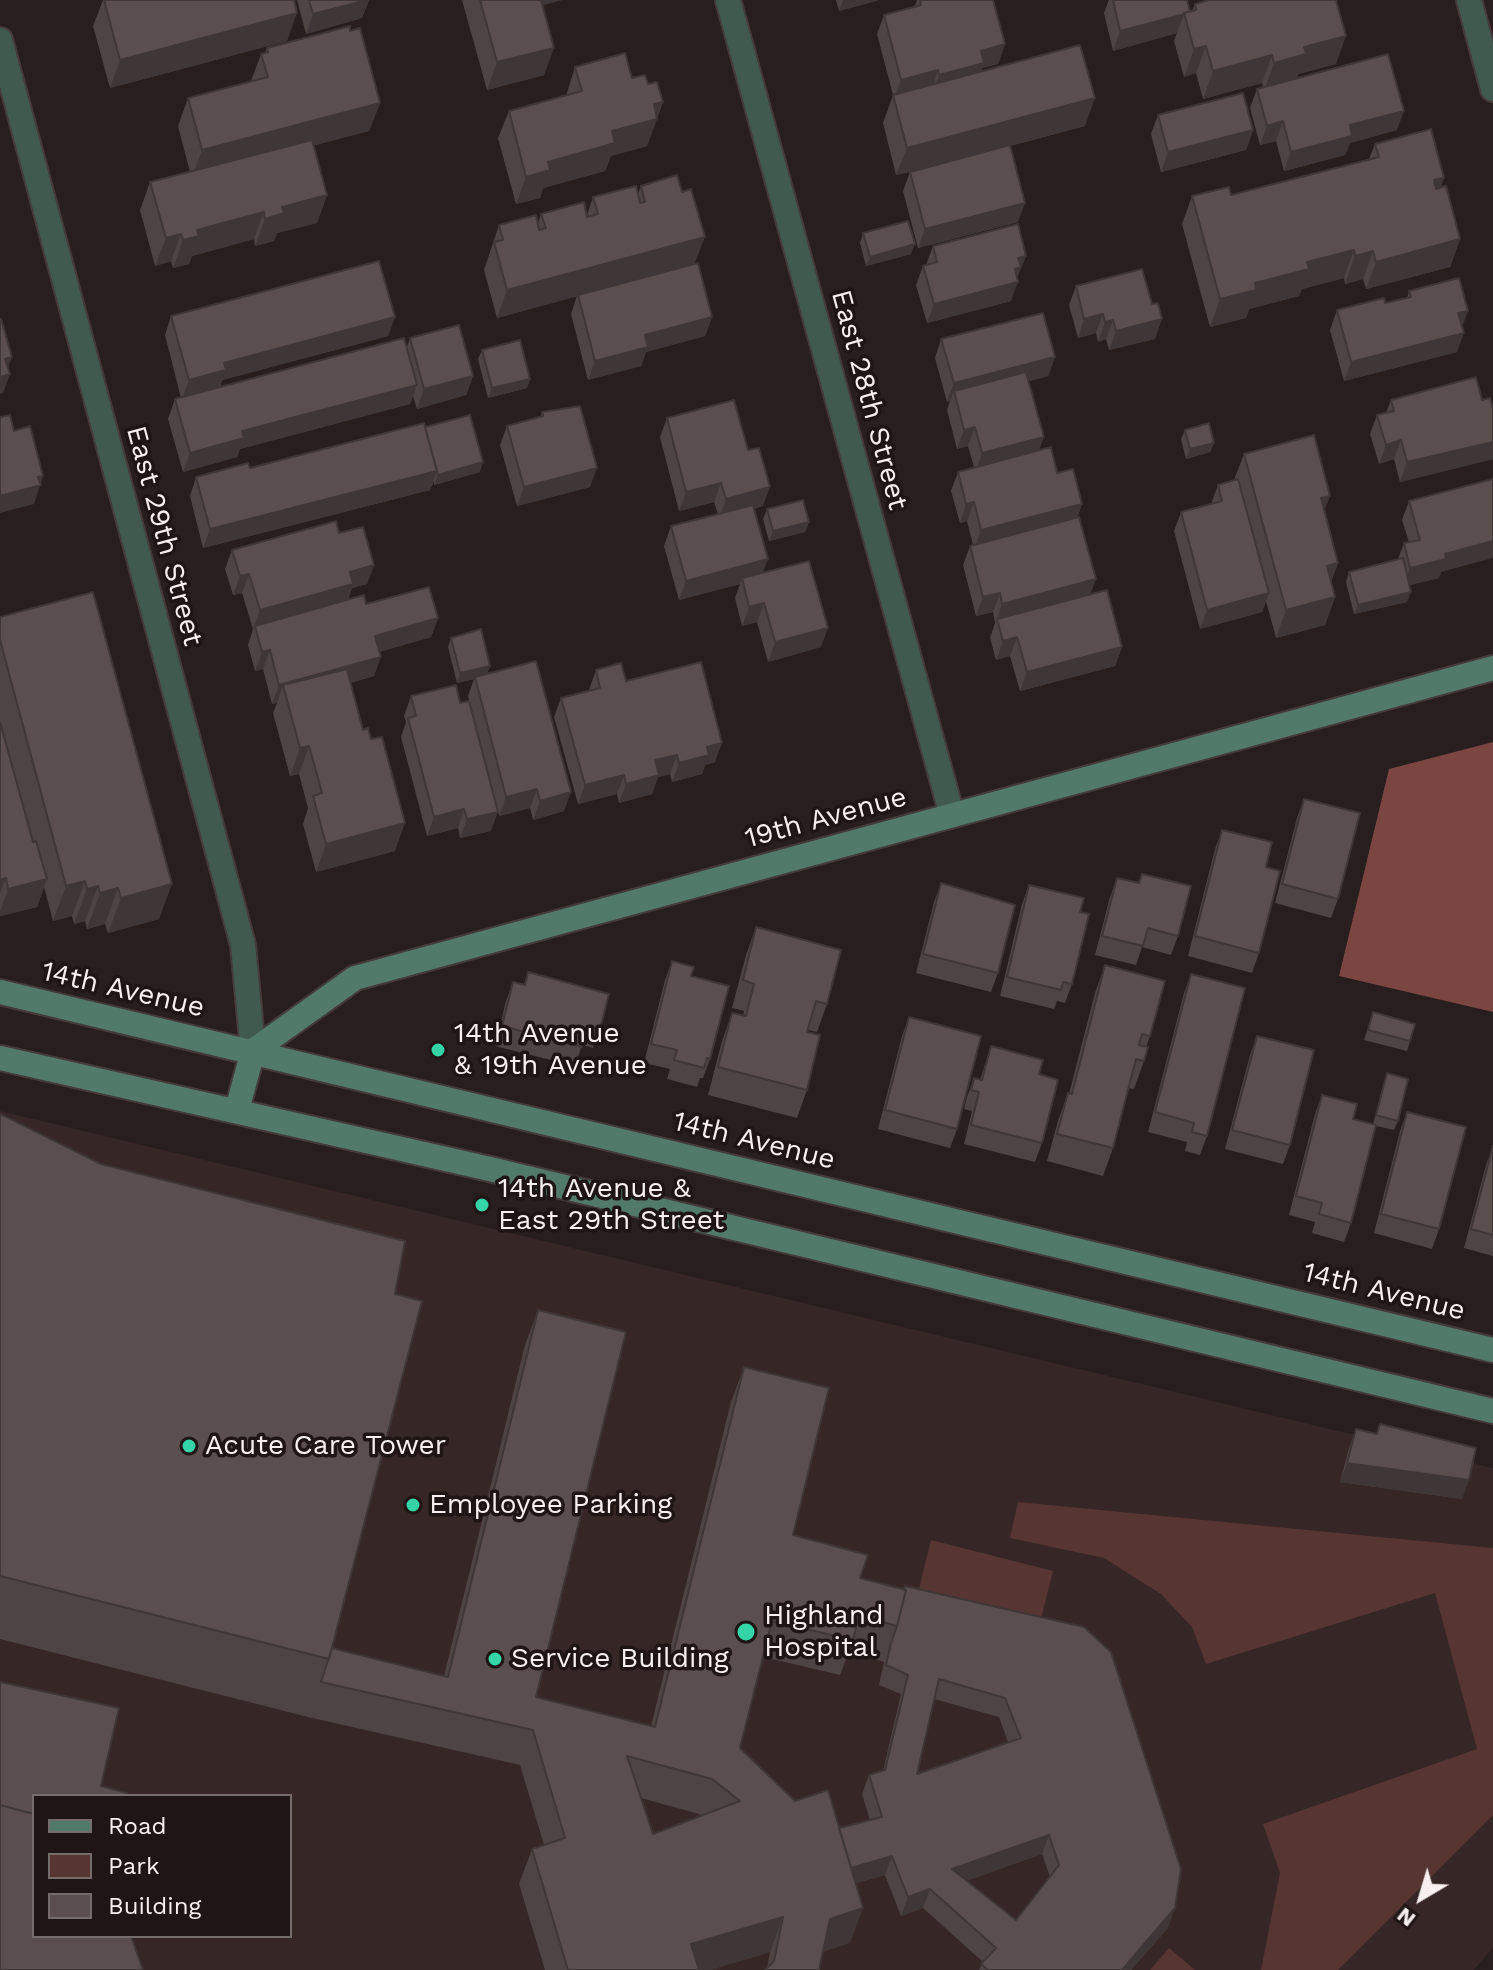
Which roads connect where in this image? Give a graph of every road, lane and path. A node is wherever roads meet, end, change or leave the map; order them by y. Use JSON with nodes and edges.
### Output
{"nodes":[{"id":1,"x":728,"y":0,"type":"edge"},
{"id":2,"x":1469,"y":0,"type":"edge"},
{"id":3,"x":0,"y":40,"type":"edge"},
{"id":4,"x":1493,"y":89,"type":"edge"},
{"id":5,"x":1493,"y":668,"type":"edge"},
{"id":6,"x":952,"y":815,"type":"junction"},
{"id":7,"x":0,"y":992,"type":"edge"},
{"id":8,"x":253,"y":1051,"type":"junction"},
{"id":9,"x":0,"y":1058,"type":"edge"},
{"id":10,"x":237,"y":1110,"type":"junction"},
{"id":11,"x":1493,"y":1350,"type":"edge"},
{"id":12,"x":1493,"y":1411,"type":"edge"}],
"edges":[{"from":1,"to":6,"type":"street","name":"East 28th Street"},
{"from":2,"to":4,"type":"street"},
{"from":3,"to":8,"type":"street","name":"East 29th Street"},
{"from":5,"to":6,"type":"main road","name":"19th Avenue"},
{"from":6,"to":8,"type":"main road","name":"19th Avenue"},
{"from":7,"to":8,"type":"main road","name":"14th Avenue"},
{"from":8,"to":10,"type":"main road"},
{"from":8,"to":11,"type":"main road","name":"14th Avenue"},
{"from":9,"to":10,"type":"main road"},
{"from":10,"to":12,"type":"main road"}]}
